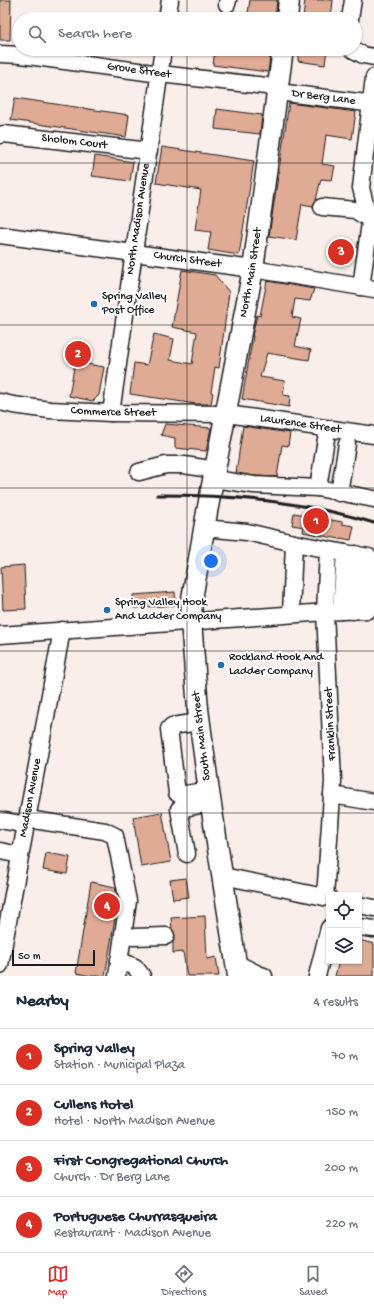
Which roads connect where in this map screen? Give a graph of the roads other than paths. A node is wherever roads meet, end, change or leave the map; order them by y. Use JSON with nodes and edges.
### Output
{"nodes":[{"id":1,"x":170,"y":0,"type":"edge"},
{"id":2,"x":289,"y":0,"type":"edge"},
{"id":3,"x":352,"y":0,"type":"edge"},
{"id":4,"x":168,"y":12,"type":"edge"},
{"id":5,"x":288,"y":12,"type":"edge"},
{"id":6,"x":351,"y":12,"type":"edge"},
{"id":7,"x":0,"y":54,"type":"edge"},
{"id":8,"x":362,"y":54,"type":"edge"},
{"id":9,"x":12,"y":55,"type":"edge"},
{"id":10,"x":28,"y":56,"type":"edge"},
{"id":11,"x":162,"y":56,"type":"edge"},
{"id":12,"x":282,"y":56,"type":"edge"},
{"id":13,"x":374,"y":57,"type":"edge"},
{"id":14,"x":160,"y":74,"type":"junction"},
{"id":15,"x":374,"y":77,"type":"edge"},
{"id":16,"x":277,"y":90,"type":"junction"},
{"id":17,"x":372,"y":104,"type":"edge"},
{"id":18,"x":2,"y":134,"type":"edge"},
{"id":19,"x":149,"y":151,"type":"junction"},
{"id":20,"x":322,"y":207,"type":"dead end"},
{"id":21,"x":371,"y":218,"type":"edge"},
{"id":22,"x":0,"y":235,"type":"edge"},
{"id":23,"x":135,"y":254,"type":"junction"},
{"id":24,"x":254,"y":268,"type":"junction"},
{"id":25,"x":368,"y":288,"type":"edge"},
{"id":26,"x":0,"y":402,"type":"edge"},
{"id":27,"x":111,"y":413,"type":"junction"},
{"id":28,"x":227,"y":414,"type":"junction"},
{"id":29,"x":374,"y":436,"type":"edge"},
{"id":30,"x":326,"y":439,"type":"dead end"},
{"id":31,"x":347,"y":444,"type":"dead end"},
{"id":32,"x":139,"y":472,"type":"dead end"},
{"id":33,"x":318,"y":488,"type":"junction"},
{"id":34,"x":339,"y":493,"type":"junction"},
{"id":35,"x":210,"y":497,"type":"junction"},
{"id":36,"x":374,"y":499,"type":"edge"},
{"id":37,"x":294,"y":543,"type":"junction"},
{"id":38,"x":328,"y":550,"type":"junction"},
{"id":39,"x":351,"y":553,"type":"junction"},
{"id":40,"x":347,"y":611,"type":"junction"},
{"id":41,"x":325,"y":612,"type":"junction"},
{"id":42,"x":291,"y":614,"type":"junction"},
{"id":43,"x":191,"y":622,"type":"junction"},
{"id":44,"x":62,"y":630,"type":"junction"},
{"id":45,"x":0,"y":635,"type":"edge"},
{"id":46,"x":199,"y":722,"type":"junction"},
{"id":47,"x":332,"y":795,"type":"junction"},
{"id":48,"x":210,"y":797,"type":"junction"},
{"id":49,"x":374,"y":802,"type":"edge"},
{"id":50,"x":0,"y":820,"type":"edge"},
{"id":51,"x":26,"y":822,"type":"junction"},
{"id":52,"x":0,"y":851,"type":"edge"},
{"id":53,"x":187,"y":854,"type":"dead end"},
{"id":54,"x":20,"y":855,"type":"junction"},
{"id":55,"x":223,"y":876,"type":"junction"},
{"id":56,"x":327,"y":892,"type":"edge"},
{"id":57,"x":326,"y":898,"type":"edge"},
{"id":58,"x":362,"y":906,"type":"edge"},
{"id":59,"x":374,"y":908,"type":"edge"},
{"id":60,"x":362,"y":927,"type":"edge"},
{"id":61,"x":374,"y":929,"type":"edge"},
{"id":62,"x":123,"y":934,"type":"junction"},
{"id":63,"x":166,"y":936,"type":"dead end"},
{"id":64,"x":326,"y":940,"type":"edge"},
{"id":65,"x":119,"y":960,"type":"junction"},
{"id":66,"x":0,"y":965,"type":"edge"},
{"id":67,"x":237,"y":969,"type":"edge"},
{"id":68,"x":259,"y":975,"type":"edge"},
{"id":69,"x":117,"y":976,"type":"edge"},
{"id":70,"x":142,"y":976,"type":"edge"},
{"id":71,"x":317,"y":976,"type":"edge"}],
"edges":[{"from":1,"to":4,"type":"street"},
{"from":2,"to":5,"type":"main road"},
{"from":3,"to":6,"type":"street"},
{"from":7,"to":9,"type":"street","name":"Grove Street"},
{"from":8,"to":13,"type":"street"},
{"from":10,"to":14,"type":"street","name":"Grove Street"},
{"from":11,"to":14,"type":"street","name":"North Madison Avenue"},
{"from":12,"to":16,"type":"main road","name":"North Main Street"},
{"from":14,"to":16,"type":"street","name":"Grove Street"},
{"from":14,"to":19,"type":"street","name":"North Madison Avenue"},
{"from":15,"to":17,"type":"street","name":"Dr Berg Lane"},
{"from":16,"to":17,"type":"street","name":"Dr Berg Lane"},
{"from":16,"to":24,"type":"main road","name":"North Main Street"},
{"from":17,"to":21,"type":"street","name":"Dr Berg Lane"},
{"from":18,"to":19,"type":"street","name":"Sholom Court"},
{"from":19,"to":23,"type":"street","name":"North Madison Avenue"},
{"from":20,"to":21,"type":"street"},
{"from":21,"to":25,"type":"street","name":"Dr Berg Lane"},
{"from":22,"to":23,"type":"street","name":"Church Street"},
{"from":23,"to":24,"type":"street","name":"Church Street"},
{"from":23,"to":27,"type":"street","name":"North Madison Avenue"},
{"from":24,"to":25,"type":"street","name":"Church Street"},
{"from":24,"to":28,"type":"main road","name":"North Main Street"},
{"from":26,"to":27,"type":"street","name":"Commerce Street"},
{"from":27,"to":28,"type":"street","name":"Commerce Street"},
{"from":28,"to":29,"type":"street","name":"Lawrence Street"},
{"from":28,"to":35,"type":"main road","name":"North Main Street"},
{"from":30,"to":33,"type":"street"},
{"from":31,"to":34,"type":"street"},
{"from":32,"to":35,"type":"street"},
{"from":33,"to":34,"type":"street"},
{"from":33,"to":35,"type":"street"},
{"from":34,"to":36,"type":"street"},
{"from":35,"to":37,"type":"street"},
{"from":35,"to":43,"type":"main road","name":"South Main Street"},
{"from":37,"to":38,"type":"street"},
{"from":37,"to":42,"type":"street"},
{"from":38,"to":39,"type":"street"},
{"from":38,"to":41,"type":"street","name":"Franklin Street"},
{"from":39,"to":40,"type":"street"},
{"from":39,"to":40,"type":"street"},
{"from":40,"to":41,"type":"street"},
{"from":41,"to":42,"type":"street"},
{"from":41,"to":47,"type":"street","name":"Franklin Street"},
{"from":42,"to":43,"type":"street"},
{"from":43,"to":44,"type":"street"},
{"from":43,"to":46,"type":"main road","name":"South Main Street"},
{"from":44,"to":45,"type":"street"},
{"from":44,"to":51,"type":"street","name":"Madison Avenue"},
{"from":46,"to":48,"type":"main road","name":"South Main Street"},
{"from":46,"to":48,"type":"street"},
{"from":47,"to":49,"type":"street"},
{"from":47,"to":56,"type":"street","name":"Franklin Street"},
{"from":48,"to":53,"type":"street"},
{"from":48,"to":55,"type":"main road","name":"South Main Street"},
{"from":50,"to":51,"type":"street"},
{"from":51,"to":54,"type":"street","name":"Madison Avenue"},
{"from":51,"to":62,"type":"street"},
{"from":52,"to":54,"type":"street"},
{"from":54,"to":66,"type":"street","name":"Madison Avenue"},
{"from":55,"to":57,"type":"street"},
{"from":55,"to":67,"type":"main road","name":"South Main Street"},
{"from":58,"to":59,"type":"street"},
{"from":60,"to":61,"type":"street"},
{"from":62,"to":63,"type":"street"},
{"from":62,"to":65,"type":"street"},
{"from":64,"to":71,"type":"street"},
{"from":65,"to":69,"type":"street"},
{"from":65,"to":70,"type":"street"},
{"from":67,"to":68,"type":"street"}]}
